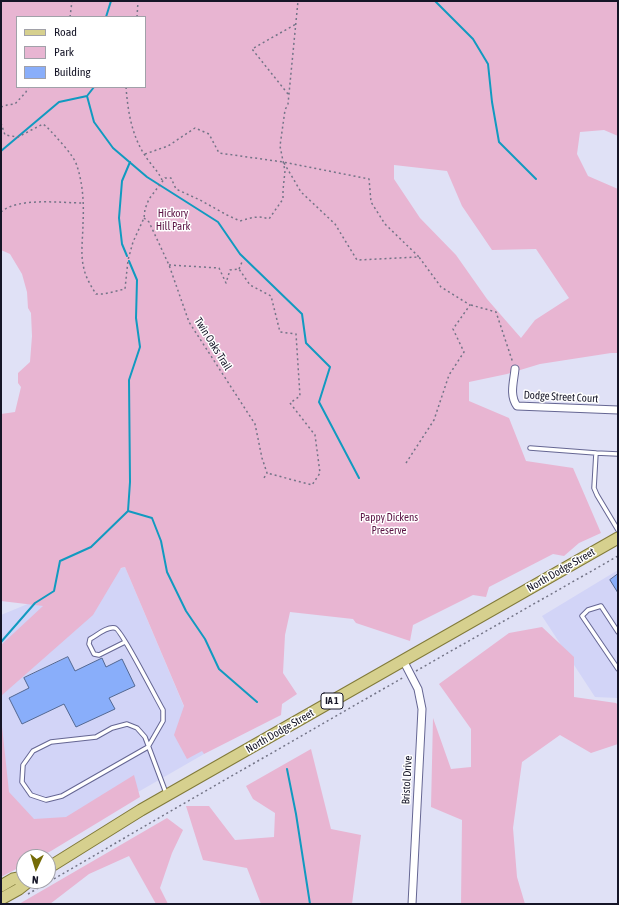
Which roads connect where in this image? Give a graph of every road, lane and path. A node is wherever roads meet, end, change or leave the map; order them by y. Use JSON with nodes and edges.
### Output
{"nodes":[{"id":1,"x":72,"y":1,"type":"edge"},
{"id":2,"x":138,"y":1,"type":"edge"},
{"id":3,"x":298,"y":1,"type":"edge"},
{"id":4,"x":70,"y":16,"type":"edge"},
{"id":5,"x":137,"y":16,"type":"edge"},
{"id":6,"x":296,"y":24,"type":"junction"},
{"id":7,"x":28,"y":88,"type":"edge"},
{"id":8,"x":126,"y":88,"type":"edge"},
{"id":9,"x":288,"y":95,"type":"junction"},
{"id":10,"x":1,"y":107,"type":"edge"},
{"id":11,"x":1,"y":123,"type":"edge"},
{"id":12,"x":144,"y":154,"type":"junction"},
{"id":13,"x":283,"y":162,"type":"junction"},
{"id":14,"x":162,"y":180,"type":"junction"},
{"id":15,"x":83,"y":203,"type":"junction"},
{"id":16,"x":1,"y":212,"type":"edge"},
{"id":17,"x":144,"y":218,"type":"junction"},
{"id":18,"x":419,"y":257,"type":"junction"},
{"id":19,"x":242,"y":262,"type":"dead end"},
{"id":20,"x":169,"y":265,"type":"junction"},
{"id":21,"x":238,"y":269,"type":"junction"},
{"id":22,"x":470,"y":305,"type":"junction"},
{"id":23,"x":515,"y":369,"type":"joint"},
{"id":24,"x":618,"y":410,"type":"edge"},
{"id":25,"x":530,"y":448,"type":"dead end"},
{"id":26,"x":596,"y":453,"type":"junction"},
{"id":27,"x":618,"y":454,"type":"edge"},
{"id":28,"x":406,"y":463,"type":"dead end"},
{"id":29,"x":267,"y":473,"type":"junction"},
{"id":30,"x":264,"y":478,"type":"dead end"},
{"id":31,"x":618,"y":530,"type":"edge"},
{"id":32,"x":618,"y":538,"type":"edge"},
{"id":33,"x":618,"y":556,"type":"edge"},
{"id":34,"x":618,"y":632,"type":"edge"},
{"id":35,"x":125,"y":642,"type":"junction"},
{"id":36,"x":403,"y":660,"type":"junction"},
{"id":37,"x":618,"y":669,"type":"edge"},
{"id":38,"x":410,"y":674,"type":"junction"},
{"id":39,"x":148,"y":747,"type":"junction"},
{"id":40,"x":167,"y":796,"type":"junction"},
{"id":41,"x":56,"y":863,"type":"edge"},
{"id":42,"x":16,"y":879,"type":"edge"},
{"id":43,"x":1,"y":886,"type":"edge"},
{"id":44,"x":19,"y":889,"type":"edge"},
{"id":45,"x":27,"y":895,"type":"dead end"},
{"id":46,"x":1,"y":900,"type":"edge"},
{"id":47,"x":412,"y":904,"type":"edge"}],
"edges":[{"from":1,"to":4,"type":"path"},
{"from":2,"to":5,"type":"path"},
{"from":3,"to":6,"type":"path"},
{"from":6,"to":9,"type":"path"},
{"from":6,"to":9,"type":"path"},
{"from":7,"to":10,"type":"path"},
{"from":8,"to":12,"type":"path"},
{"from":9,"to":13,"type":"path"},
{"from":11,"to":15,"type":"path"},
{"from":12,"to":13,"type":"path"},
{"from":12,"to":14,"type":"path"},
{"from":13,"to":14,"type":"path"},
{"from":13,"to":18,"type":"path"},
{"from":13,"to":18,"type":"path"},
{"from":14,"to":17,"type":"path"},
{"from":15,"to":16,"type":"path"},
{"from":15,"to":17,"type":"path"},
{"from":17,"to":20,"type":"path","name":"Twin Oaks Trail"},
{"from":18,"to":22,"type":"path"},
{"from":19,"to":21,"type":"path"},
{"from":20,"to":21,"type":"path"},
{"from":20,"to":29,"type":"path","name":"Twin Oaks Trail"},
{"from":21,"to":29,"type":"path"},
{"from":22,"to":23,"type":"path"},
{"from":22,"to":28,"type":"path"},
{"from":23,"to":24,"type":"street","name":"Dodge Street Court"},
{"from":25,"to":26,"type":"lane"},
{"from":26,"to":27,"type":"lane"},
{"from":26,"to":31,"type":"lane"},
{"from":29,"to":30,"type":"path"},
{"from":32,"to":36,"type":"main road","name":"North Dodge Street","number":"IA 1"},
{"from":33,"to":38,"type":"path"},
{"from":34,"to":37,"type":"lane"},
{"from":35,"to":35,"type":"lane"},
{"from":35,"to":39,"type":"lane"},
{"from":36,"to":38,"type":"street","name":"Bristol Drive"},
{"from":36,"to":40,"type":"main road","name":"North Dodge Street","number":"IA 1"},
{"from":38,"to":45,"type":"path"},
{"from":38,"to":47,"type":"street","name":"Bristol Drive"},
{"from":39,"to":39,"type":"lane"},
{"from":39,"to":40,"type":"lane"},
{"from":40,"to":41,"type":"main road","name":"North Dodge Street","number":"IA 1"},
{"from":42,"to":43,"type":"main road"},
{"from":44,"to":46,"type":"main road"}]}
